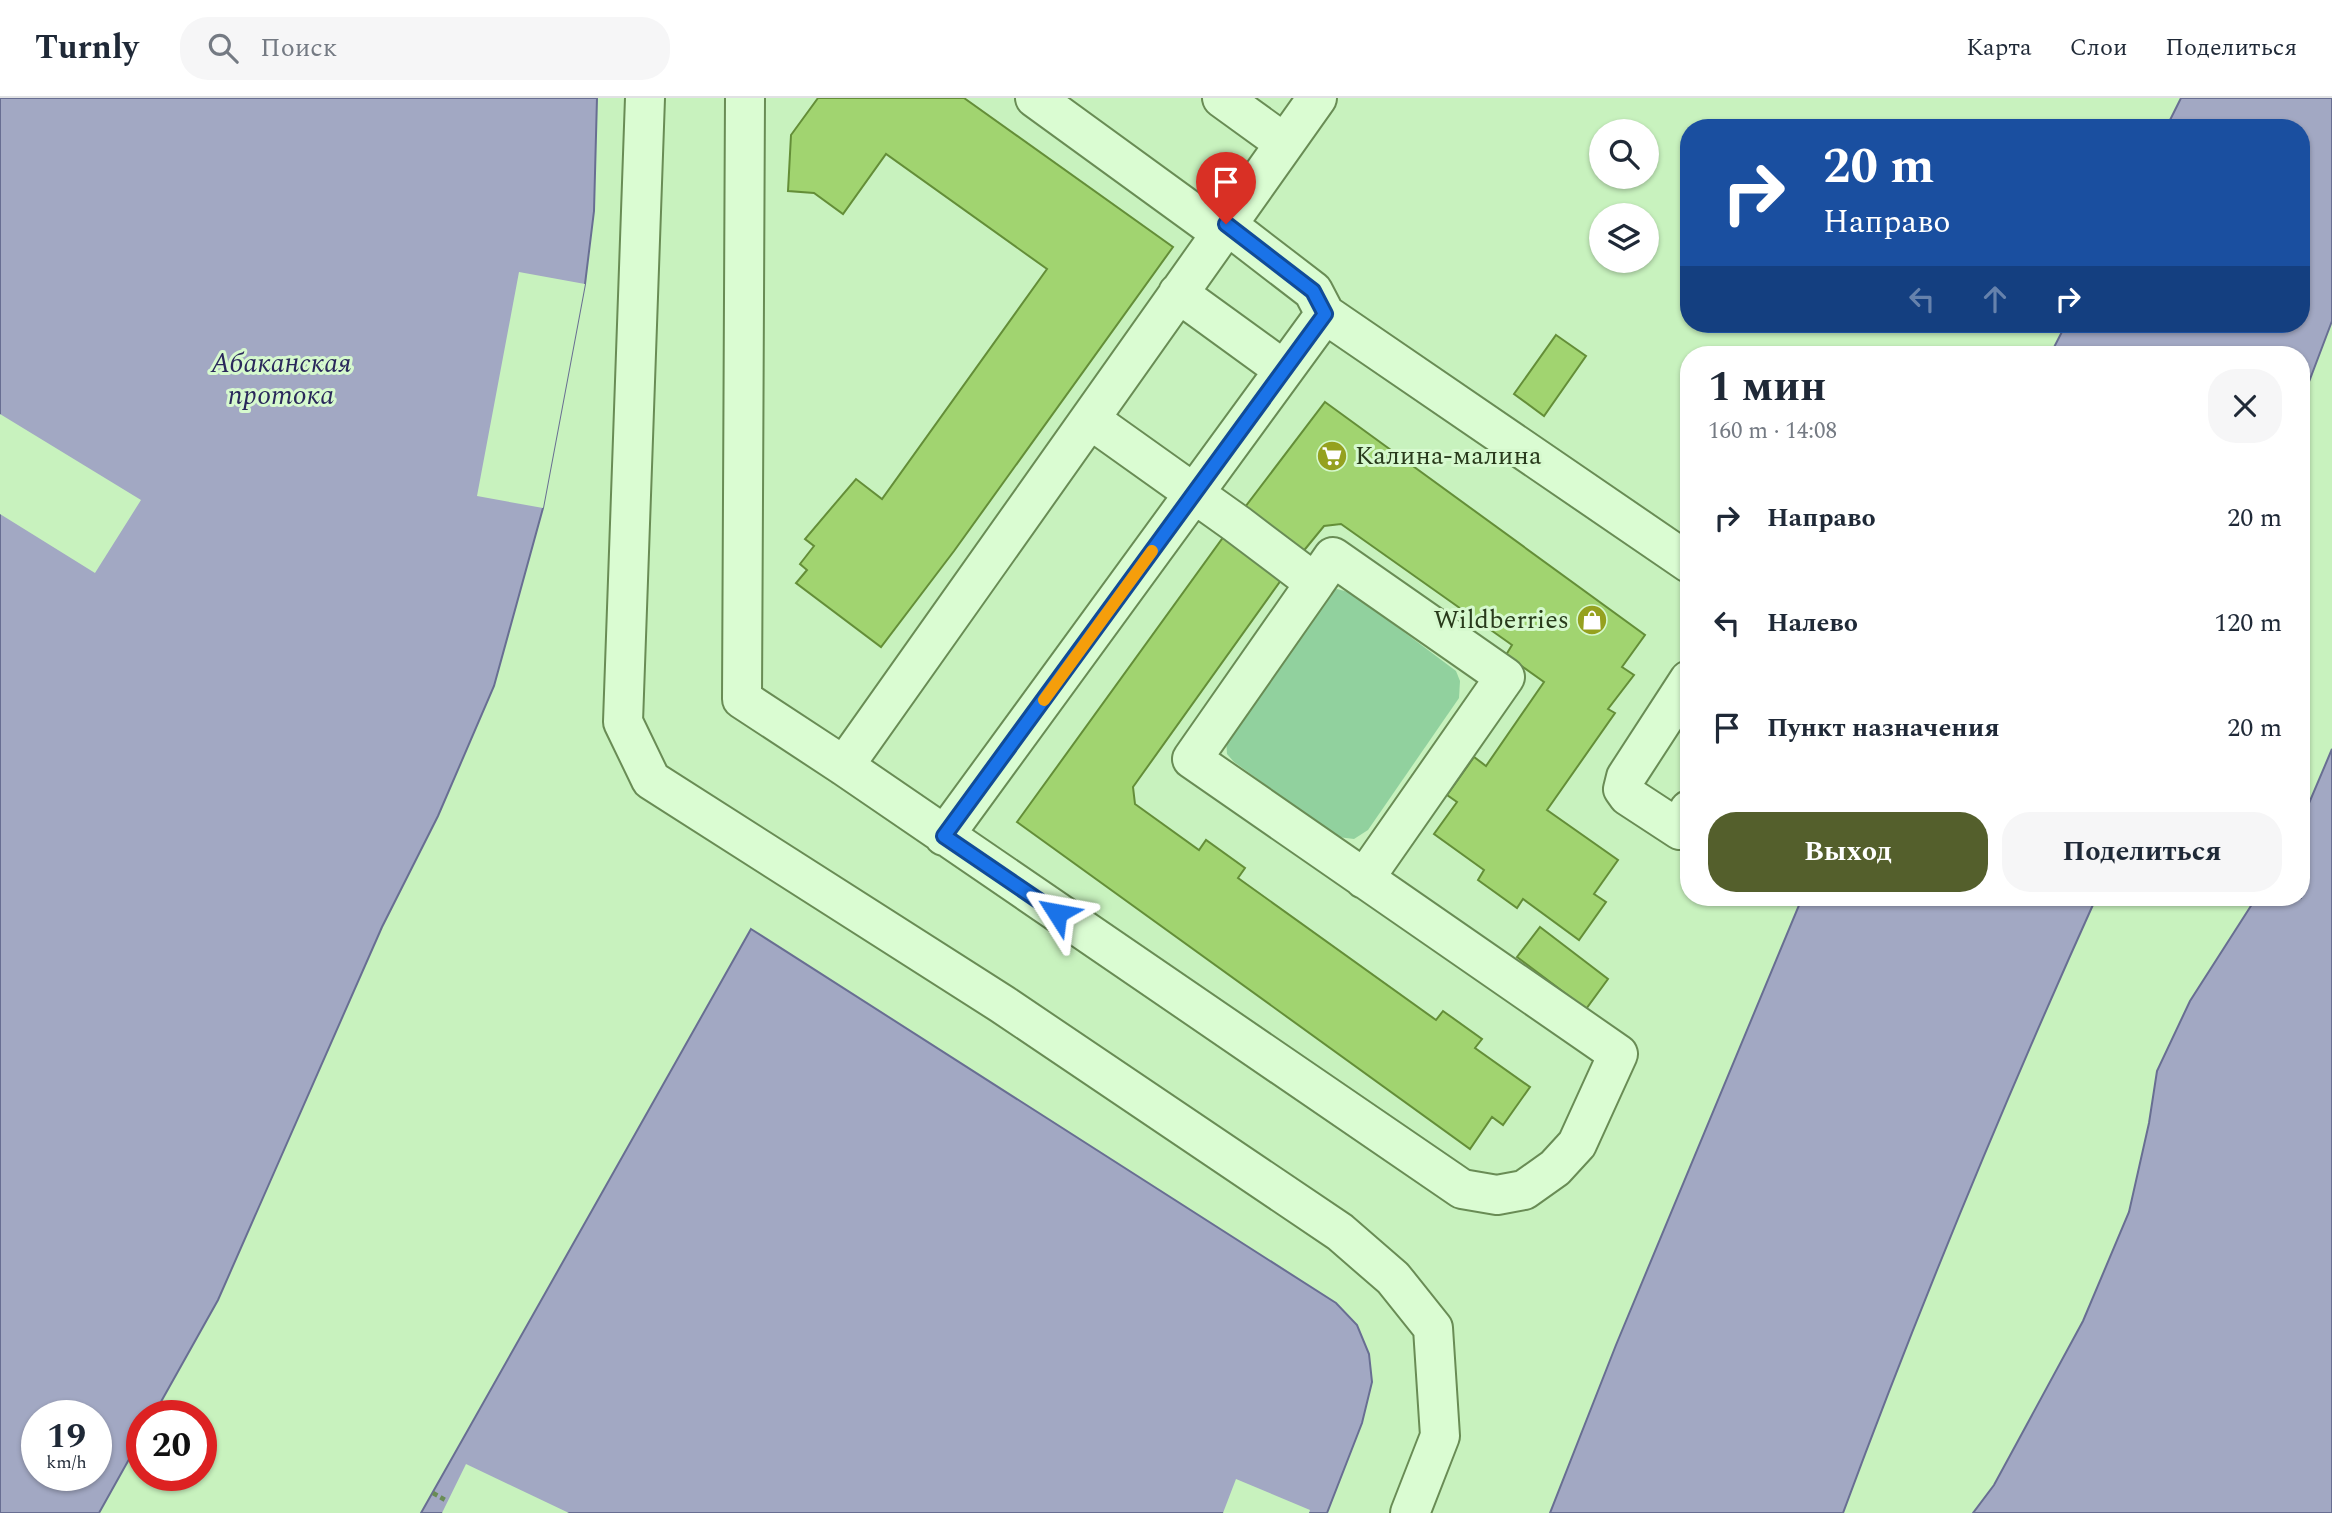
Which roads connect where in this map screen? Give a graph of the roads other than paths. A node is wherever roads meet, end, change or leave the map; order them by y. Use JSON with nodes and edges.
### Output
{"nodes":[{"id":1,"x":645,"y":98,"type":"edge"},
{"id":2,"x":745,"y":98,"type":"edge"},
{"id":3,"x":1035,"y":98,"type":"edge"},
{"id":4,"x":1222,"y":98,"type":"edge"},
{"id":5,"x":1317,"y":98,"type":"edge"},
{"id":6,"x":1284,"y":143,"type":"junction"},
{"id":7,"x":1226,"y":224,"type":"junction"},
{"id":8,"x":1178,"y":293,"type":"junction"},
{"id":9,"x":1325,"y":314,"type":"junction"},
{"id":10,"x":1284,"y":370,"type":"junction"},
{"id":11,"x":1091,"y":419,"type":"junction"},
{"id":12,"x":1193,"y":495,"type":"junction"},
{"id":13,"x":1680,"y":557,"type":"edge"},
{"id":14,"x":1315,"y":583,"type":"junction"},
{"id":15,"x":1680,"y":694,"type":"edge"},
{"id":16,"x":844,"y":766,"type":"junction"},
{"id":17,"x":1680,"y":831,"type":"edge"},
{"id":18,"x":944,"y":836,"type":"junction"},
{"id":19,"x":1364,"y":879,"type":"junction"},
{"id":20,"x":1410,"y":1513,"type":"edge"}],
"edges":[{"from":1,"to":20,"type":"lane"},
{"from":2,"to":16,"type":"lane"},
{"from":3,"to":7,"type":"lane"},
{"from":4,"to":6,"type":"lane"},
{"from":5,"to":6,"type":"lane"},
{"from":6,"to":7,"type":"lane"},
{"from":7,"to":8,"type":"lane"},
{"from":7,"to":9,"type":"lane"},
{"from":8,"to":10,"type":"lane"},
{"from":8,"to":11,"type":"lane"},
{"from":9,"to":10,"type":"lane"},
{"from":9,"to":13,"type":"lane"},
{"from":10,"to":12,"type":"lane"},
{"from":11,"to":12,"type":"lane"},
{"from":11,"to":16,"type":"lane"},
{"from":12,"to":14,"type":"lane"},
{"from":12,"to":18,"type":"lane"},
{"from":14,"to":19,"type":"lane"},
{"from":14,"to":19,"type":"lane"},
{"from":15,"to":17,"type":"lane"},
{"from":16,"to":18,"type":"lane"},
{"from":18,"to":19,"type":"lane"}]}
